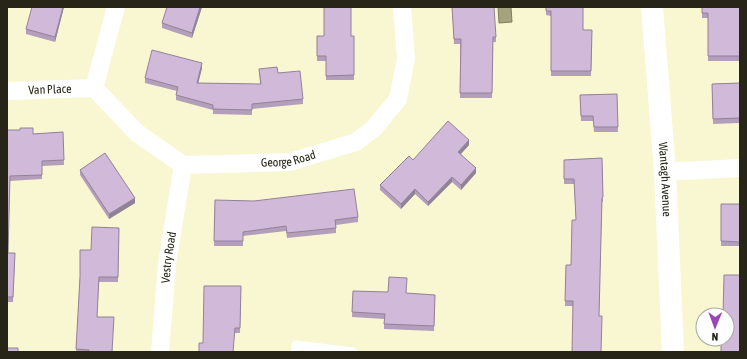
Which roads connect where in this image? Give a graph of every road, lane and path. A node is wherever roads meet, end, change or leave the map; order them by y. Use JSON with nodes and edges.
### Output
{"nodes":[{"id":1,"x":116,"y":7,"type":"edge"},
{"id":2,"x":402,"y":7,"type":"edge"},
{"id":3,"x":652,"y":7,"type":"edge"},
{"id":4,"x":94,"y":88,"type":"junction"},
{"id":5,"x":7,"y":91,"type":"edge"},
{"id":6,"x":183,"y":164,"type":"junction"},
{"id":7,"x":740,"y":168,"type":"edge"},
{"id":8,"x":665,"y":172,"type":"junction"},
{"id":9,"x":160,"y":352,"type":"edge"},
{"id":10,"x":296,"y":352,"type":"edge"},
{"id":11,"x":352,"y":352,"type":"edge"},
{"id":12,"x":673,"y":352,"type":"edge"}],
"edges":[{"from":1,"to":4,"type":"street"},
{"from":2,"to":6,"type":"street","name":"George Road"},
{"from":3,"to":8,"type":"main road","name":"Wantagh Avenue"},
{"from":4,"to":5,"type":"street","name":"Van Place"},
{"from":4,"to":6,"type":"street"},
{"from":6,"to":9,"type":"street","name":"Vestry Road"},
{"from":7,"to":8,"type":"street"},
{"from":8,"to":12,"type":"main road","name":"Wantagh Avenue"},
{"from":10,"to":11,"type":"lane"}]}
